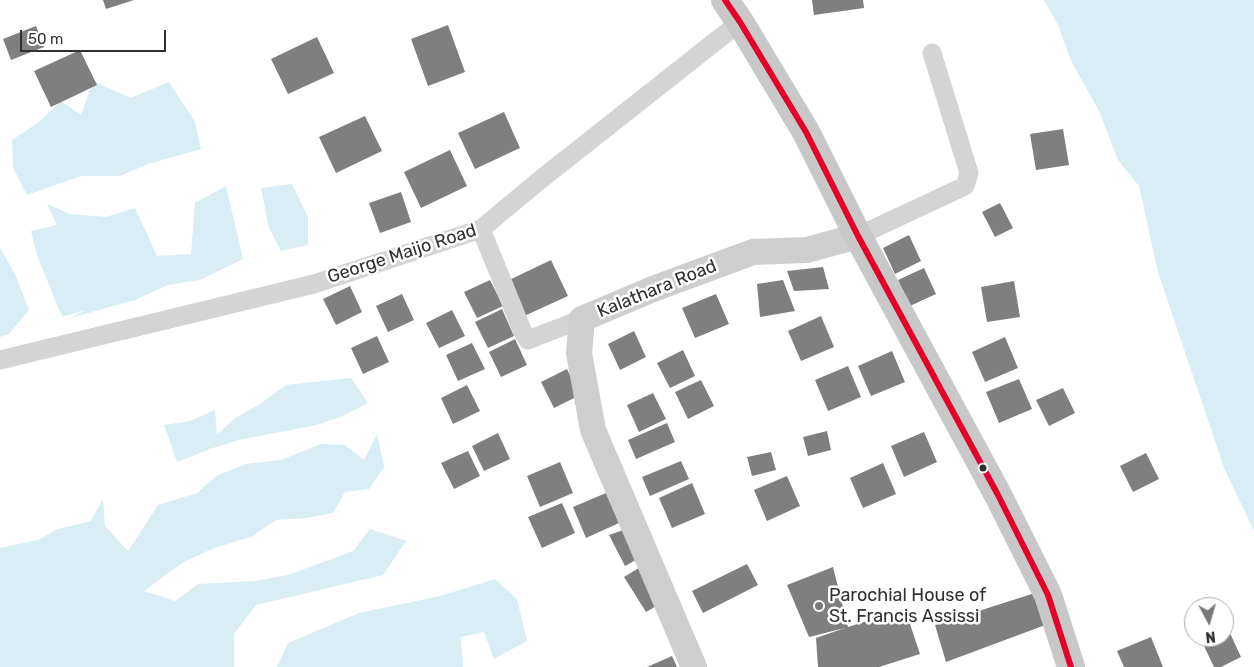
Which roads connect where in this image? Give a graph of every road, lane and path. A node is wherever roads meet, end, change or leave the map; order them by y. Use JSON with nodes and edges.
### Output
{"nodes":[{"id":1,"x":725,"y":0,"type":"edge"},
{"id":2,"x":740,"y":22,"type":"junction"},
{"id":3,"x":932,"y":53,"type":"dead end"},
{"id":4,"x":481,"y":229,"type":"junction"},
{"id":5,"x":858,"y":236,"type":"junction"},
{"id":6,"x":582,"y":319,"type":"junction"},
{"id":7,"x":0,"y":360,"type":"edge"},
{"id":8,"x":694,"y":667,"type":"edge"},
{"id":9,"x":1071,"y":667,"type":"edge"}],
"edges":[{"from":1,"to":2,"type":"main road"},
{"from":2,"to":4,"type":"street","name":"George Maijo Road"},
{"from":2,"to":5,"type":"main road"},
{"from":3,"to":5,"type":"street"},
{"from":4,"to":6,"type":"street"},
{"from":4,"to":7,"type":"street","name":"George Maijo Road"},
{"from":5,"to":6,"type":"street","name":"Kalathara Road"},
{"from":5,"to":9,"type":"main road"},
{"from":6,"to":8,"type":"street","name":"Kalathara Road"}]}
